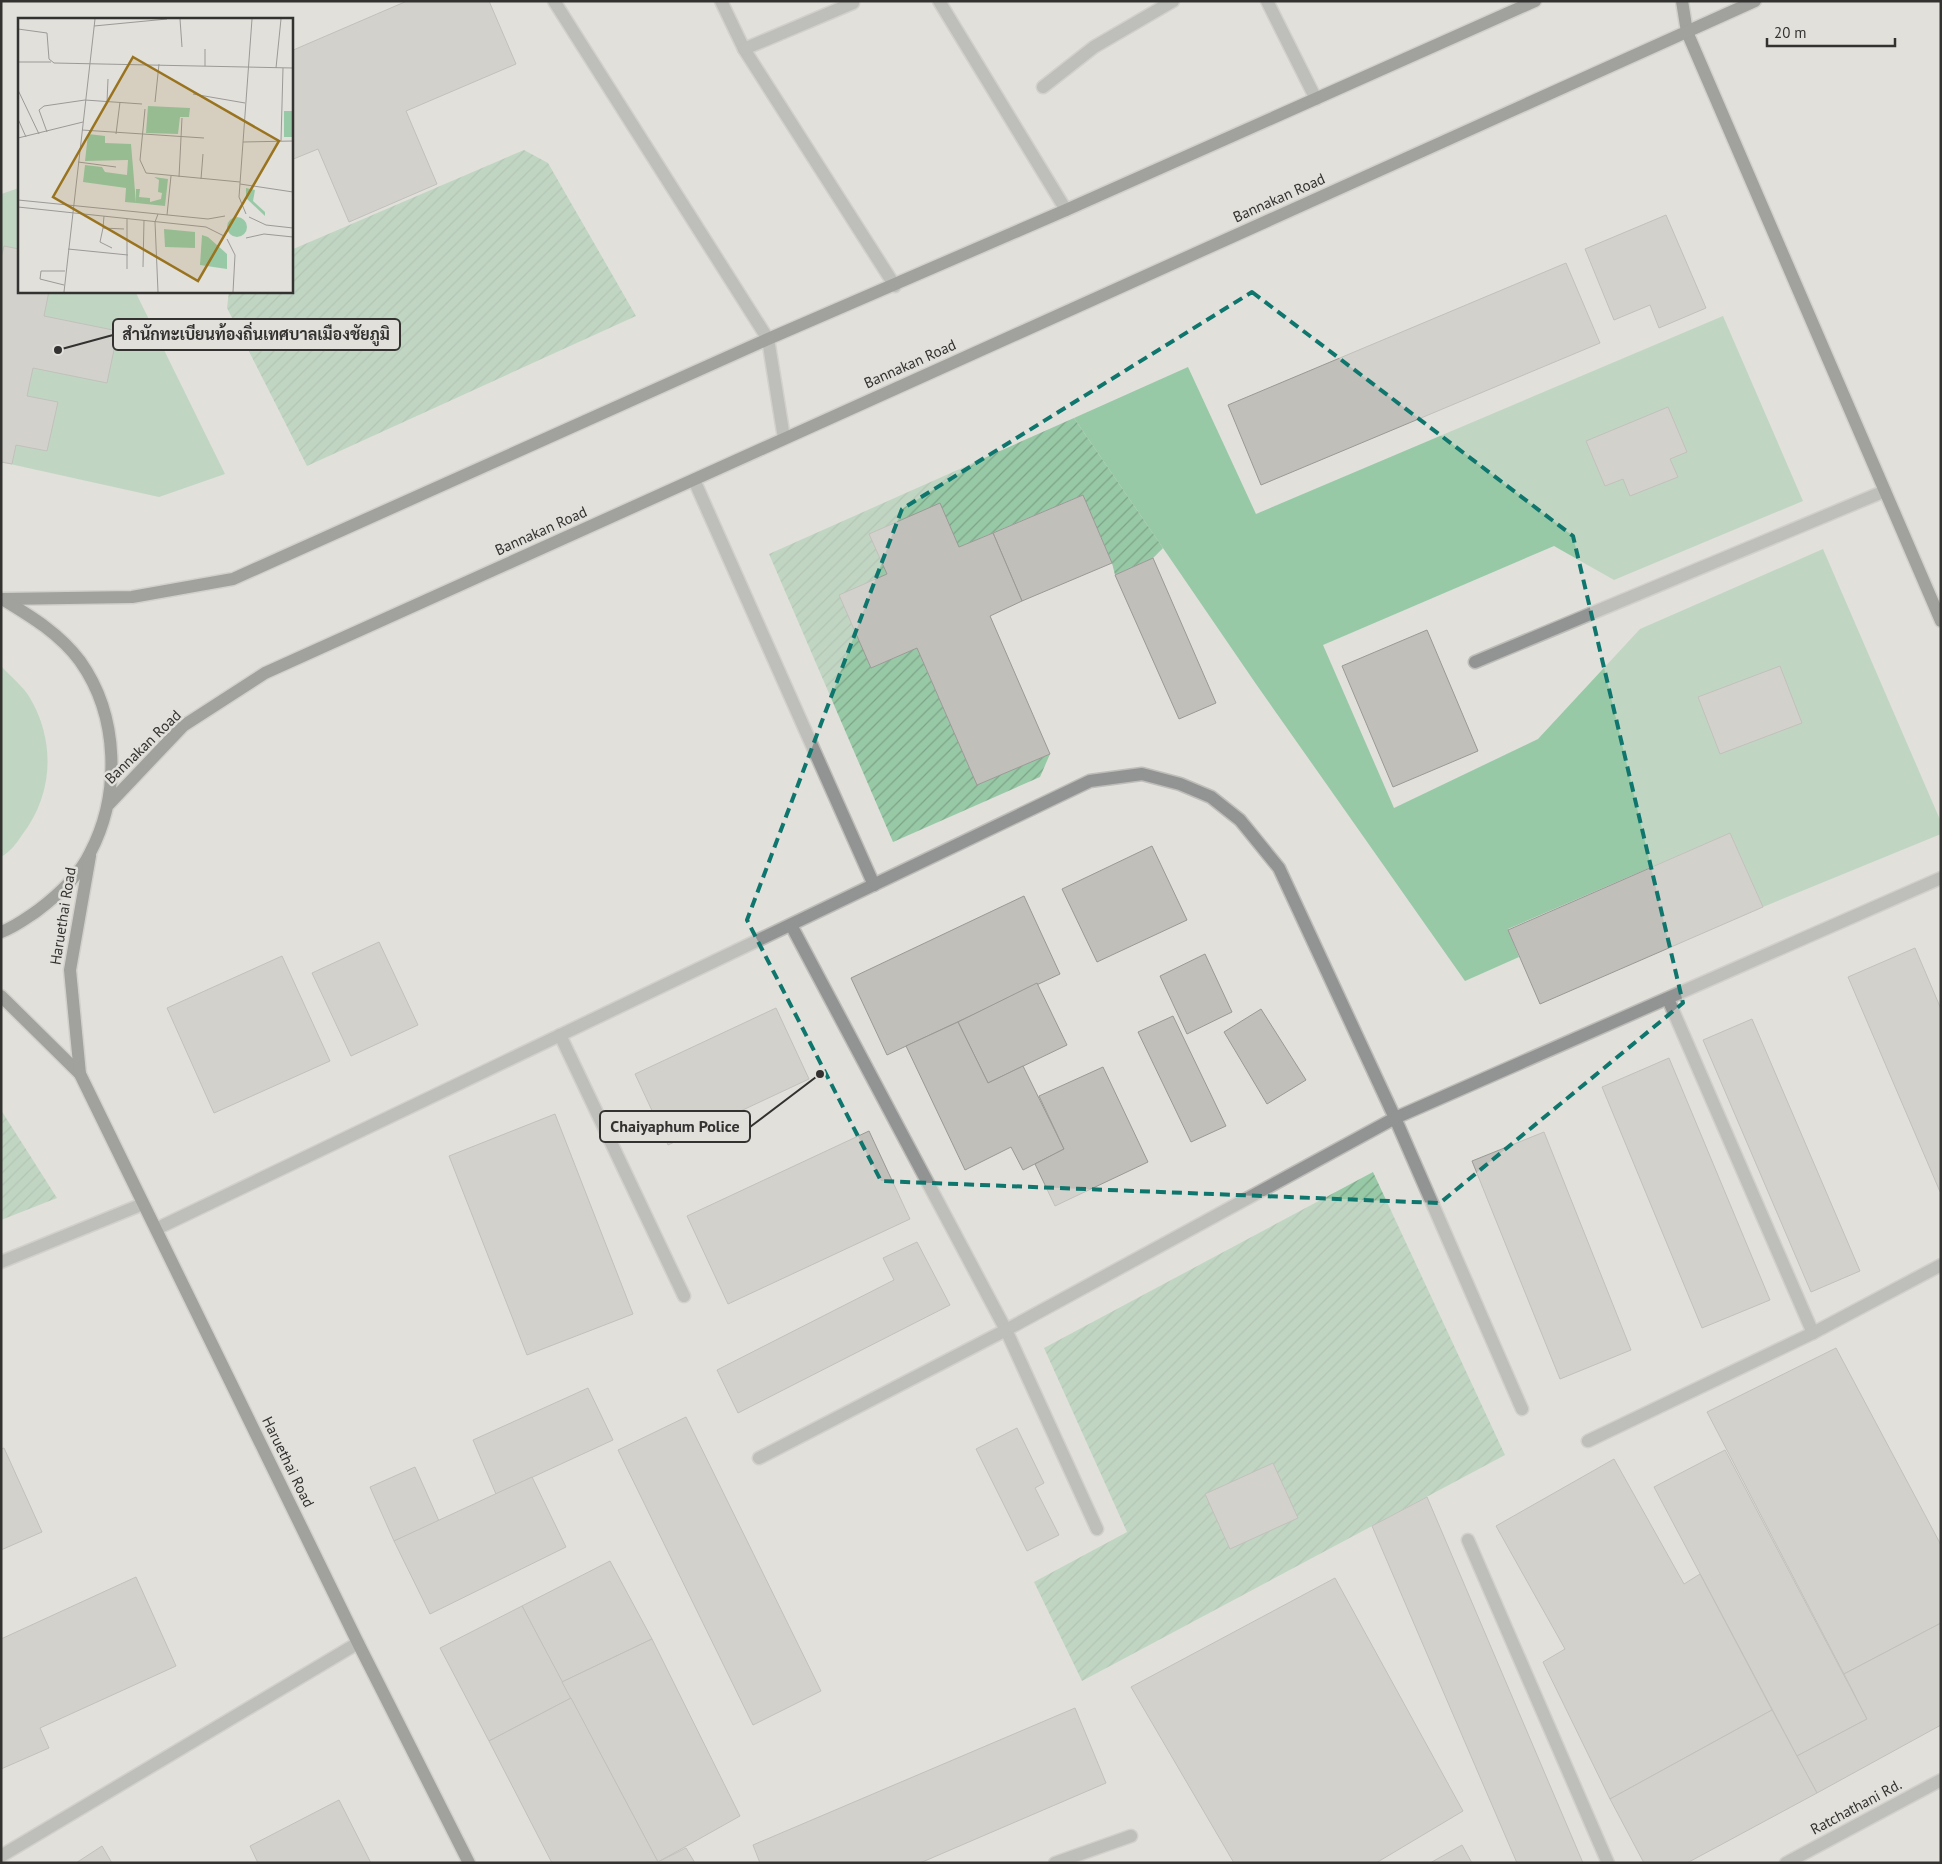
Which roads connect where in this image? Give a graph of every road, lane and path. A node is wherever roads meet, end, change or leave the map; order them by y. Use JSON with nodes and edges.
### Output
{"nodes":[{"id":1,"x":554,"y":1,"type":"edge"},
{"id":2,"x":722,"y":1,"type":"edge"},
{"id":3,"x":939,"y":1,"type":"edge"},
{"id":4,"x":1173,"y":1,"type":"edge"},
{"id":5,"x":1267,"y":1,"type":"edge"},
{"id":6,"x":1535,"y":1,"type":"edge"},
{"id":7,"x":1682,"y":1,"type":"edge"},
{"id":8,"x":1755,"y":1,"type":"edge"},
{"id":9,"x":853,"y":3,"type":"dead end"},
{"id":10,"x":1687,"y":32,"type":"junction"},
{"id":11,"x":744,"y":49,"type":"junction"},
{"id":12,"x":1043,"y":87,"type":"dead end"},
{"id":13,"x":1316,"y":99,"type":"junction"},
{"id":14,"x":1066,"y":210,"type":"junction"},
{"id":15,"x":895,"y":286,"type":"junction"},
{"id":16,"x":768,"y":339,"type":"junction"},
{"id":17,"x":784,"y":438,"type":"junction"},
{"id":18,"x":694,"y":480,"type":"junction"},
{"id":19,"x":1885,"y":491,"type":"junction"},
{"id":20,"x":2,"y":599,"type":"edge"},
{"id":21,"x":1941,"y":621,"type":"edge"},
{"id":22,"x":1475,"y":662,"type":"dead end"},
{"id":23,"x":109,"y":804,"type":"junction"},
{"id":24,"x":90,"y":853,"type":"junction"},
{"id":25,"x":1941,"y":878,"type":"edge"},
{"id":26,"x":874,"y":885,"type":"junction"},
{"id":27,"x":791,"y":925,"type":"junction"},
{"id":28,"x":1,"y":932,"type":"edge"},
{"id":29,"x":1,"y":996,"type":"edge"},
{"id":30,"x":1668,"y":998,"type":"junction"},
{"id":31,"x":560,"y":1035,"type":"junction"},
{"id":32,"x":80,"y":1074,"type":"junction"},
{"id":33,"x":1395,"y":1118,"type":"junction"},
{"id":34,"x":143,"y":1204,"type":"junction"},
{"id":35,"x":156,"y":1229,"type":"junction"},
{"id":36,"x":1,"y":1262,"type":"edge"},
{"id":37,"x":1941,"y":1265,"type":"edge"},
{"id":38,"x":684,"y":1296,"type":"dead end"},
{"id":39,"x":1006,"y":1330,"type":"junction"},
{"id":40,"x":1813,"y":1333,"type":"junction"},
{"id":41,"x":1522,"y":1409,"type":"dead end"},
{"id":42,"x":1588,"y":1441,"type":"dead end"},
{"id":43,"x":759,"y":1458,"type":"dead end"},
{"id":44,"x":1097,"y":1529,"type":"dead end"},
{"id":45,"x":1468,"y":1540,"type":"dead end"},
{"id":46,"x":358,"y":1643,"type":"junction"},
{"id":47,"x":1941,"y":1780,"type":"edge"},
{"id":48,"x":1131,"y":1836,"type":"dead end"},
{"id":49,"x":1,"y":1856,"type":"edge"},
{"id":50,"x":469,"y":1863,"type":"edge"},
{"id":51,"x":1055,"y":1863,"type":"edge"},
{"id":52,"x":1608,"y":1863,"type":"edge"},
{"id":53,"x":1786,"y":1863,"type":"edge"}],
"edges":[{"from":1,"to":16,"type":"street"},
{"from":2,"to":11,"type":"street"},
{"from":3,"to":14,"type":"street"},
{"from":4,"to":12,"type":"street"},
{"from":5,"to":13,"type":"street"},
{"from":6,"to":13,"type":"main road"},
{"from":7,"to":10,"type":"main road"},
{"from":8,"to":10,"type":"main road","name":"Bannakan Road"},
{"from":9,"to":11,"type":"street"},
{"from":10,"to":17,"type":"main road","name":"Bannakan Road"},
{"from":10,"to":19,"type":"main road"},
{"from":11,"to":15,"type":"street"},
{"from":13,"to":14,"type":"main road"},
{"from":14,"to":15,"type":"main road"},
{"from":15,"to":16,"type":"main road"},
{"from":16,"to":17,"type":"street"},
{"from":16,"to":20,"type":"main road"},
{"from":17,"to":18,"type":"main road","name":"Bannakan Road"},
{"from":18,"to":23,"type":"main road","name":"Bannakan Road"},
{"from":18,"to":26,"type":"street"},
{"from":19,"to":21,"type":"main road"},
{"from":19,"to":22,"type":"street"},
{"from":20,"to":23,"type":"main road"},
{"from":23,"to":24,"type":"main road"},
{"from":24,"to":28,"type":"main road"},
{"from":24,"to":32,"type":"main road","name":"Haruethai Road"},
{"from":25,"to":30,"type":"street"},
{"from":26,"to":27,"type":"street"},
{"from":26,"to":33,"type":"street"},
{"from":27,"to":31,"type":"street"},
{"from":27,"to":39,"type":"street"},
{"from":29,"to":32,"type":"main road","name":"Haruethai Road"},
{"from":30,"to":33,"type":"street"},
{"from":30,"to":40,"type":"street"},
{"from":31,"to":35,"type":"street"},
{"from":31,"to":38,"type":"street"},
{"from":32,"to":34,"type":"main road","name":"Haruethai Road"},
{"from":33,"to":39,"type":"street"},
{"from":33,"to":41,"type":"street"},
{"from":34,"to":35,"type":"main road","name":"Haruethai Road"},
{"from":34,"to":36,"type":"street"},
{"from":35,"to":46,"type":"main road","name":"Haruethai Road"},
{"from":37,"to":40,"type":"street"},
{"from":39,"to":43,"type":"street"},
{"from":39,"to":44,"type":"street"},
{"from":40,"to":42,"type":"street"},
{"from":45,"to":52,"type":"street"},
{"from":46,"to":49,"type":"street"},
{"from":46,"to":50,"type":"main road","name":"Haruethai Road"},
{"from":47,"to":53,"type":"street","name":"Ratchathani Rd."},
{"from":48,"to":51,"type":"street"}]}
